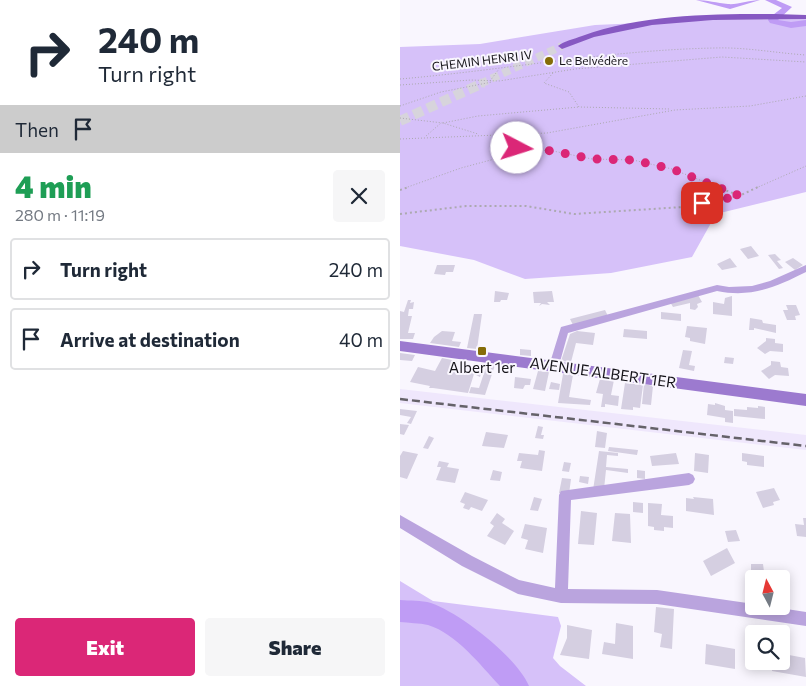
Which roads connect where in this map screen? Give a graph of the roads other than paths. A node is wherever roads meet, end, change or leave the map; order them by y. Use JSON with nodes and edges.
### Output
{"nodes":[{"id":1,"x":806,"y":17,"type":"edge"},
{"id":2,"x":562,"y":46,"type":"tunnel mouth"},
{"id":3,"x":806,"y":268,"type":"edge"},
{"id":4,"x":400,"y":346,"type":"edge"},
{"id":5,"x":554,"y":366,"type":"junction"},
{"id":6,"x":806,"y":400,"type":"edge"},
{"id":7,"x":690,"y":479,"type":"dead end"},
{"id":8,"x":400,"y":521,"type":"edge"},
{"id":9,"x":561,"y":596,"type":"junction"},
{"id":10,"x":806,"y":619,"type":"edge"}],
"edges":[{"from":1,"to":2,"type":"main road"},
{"from":3,"to":5,"type":"street"},
{"from":4,"to":5,"type":"main road","name":"AVENUE ALBERT 1ER"},
{"from":5,"to":6,"type":"main road","name":"AVENUE ALBERT 1ER"},
{"from":7,"to":9,"type":"street"},
{"from":8,"to":9,"type":"street"},
{"from":9,"to":10,"type":"street"}]}
